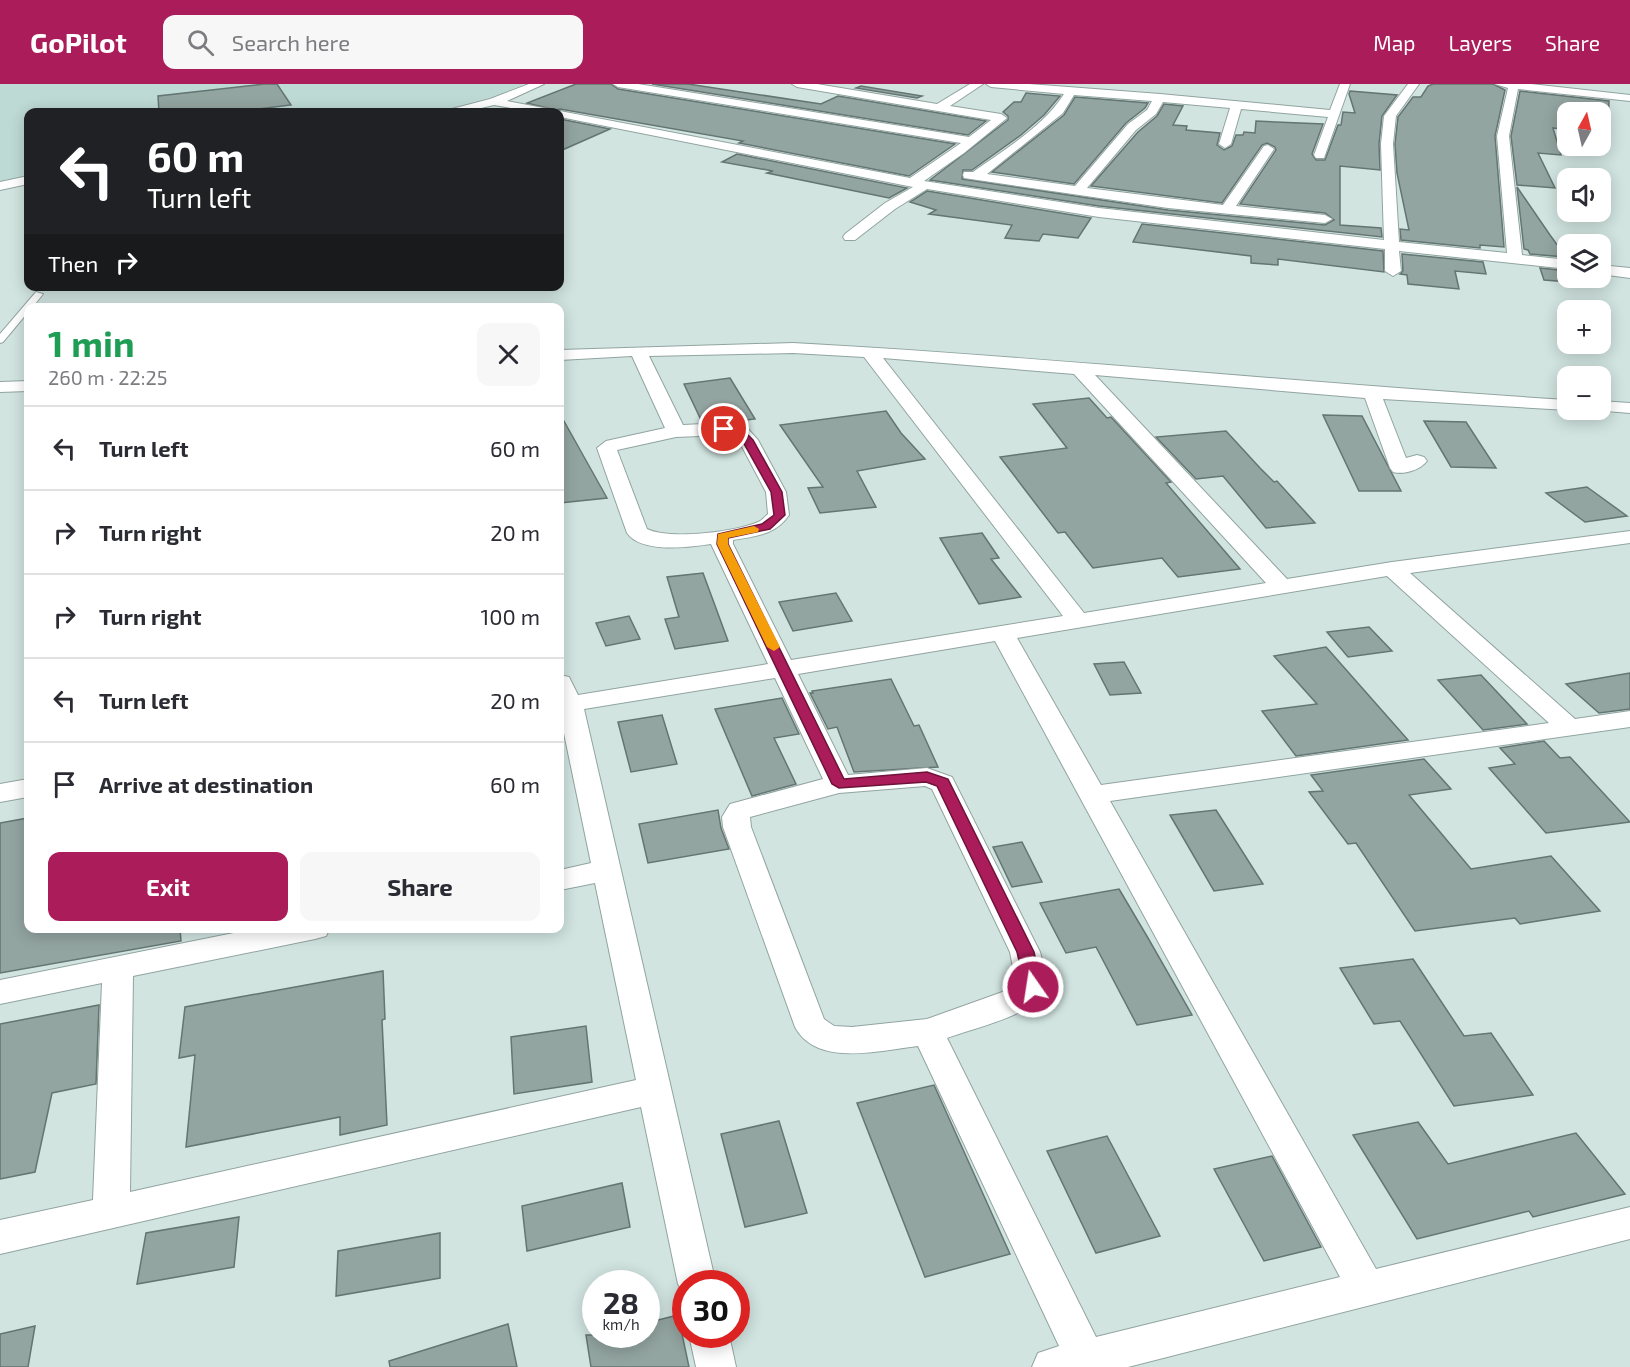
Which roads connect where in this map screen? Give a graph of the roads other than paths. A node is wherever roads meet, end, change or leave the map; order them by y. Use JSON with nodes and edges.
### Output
{"nodes":[{"id":1,"x":539,"y":84,"type":"edge"},
{"id":2,"x":618,"y":84,"type":"edge"},
{"id":3,"x":797,"y":84,"type":"edge"},
{"id":4,"x":978,"y":84,"type":"edge"},
{"id":5,"x":991,"y":84,"type":"edge"},
{"id":6,"x":1345,"y":84,"type":"edge"},
{"id":7,"x":1414,"y":84,"type":"edge"},
{"id":8,"x":1509,"y":85,"type":"edge"},
{"id":9,"x":1071,"y":91,"type":"junction"},
{"id":10,"x":1160,"y":97,"type":"junction"},
{"id":11,"x":1630,"y":98,"type":"edge"},
{"id":12,"x":494,"y":102,"type":"junction"},
{"id":13,"x":1237,"y":105,"type":"junction"},
{"id":14,"x":940,"y":107,"type":"junction"},
{"id":15,"x":469,"y":108,"type":"edge"},
{"id":16,"x":527,"y":108,"type":"edge"},
{"id":17,"x":1334,"y":114,"type":"junction"},
{"id":18,"x":564,"y":115,"type":"edge"},
{"id":19,"x":969,"y":141,"type":"junction"},
{"id":20,"x":1224,"y":144,"type":"dead end"},
{"id":21,"x":1268,"y":149,"type":"dead end"},
{"id":22,"x":1320,"y":154,"type":"dead end"},
{"id":23,"x":933,"y":169,"type":"junction"},
{"id":24,"x":976,"y":176,"type":"junction"},
{"id":25,"x":24,"y":181,"type":"edge"},
{"id":26,"x":919,"y":184,"type":"junction"},
{"id":27,"x":0,"y":186,"type":"edge"},
{"id":28,"x":1078,"y":191,"type":"junction"},
{"id":29,"x":1227,"y":210,"type":"junction"},
{"id":30,"x":1325,"y":219,"type":"dead end"},
{"id":31,"x":850,"y":237,"type":"dead end"},
{"id":32,"x":1393,"y":246,"type":"junction"},
{"id":33,"x":1515,"y":259,"type":"junction"},
{"id":34,"x":1557,"y":264,"type":"edge"},
{"id":35,"x":1611,"y":270,"type":"edge"},
{"id":36,"x":1393,"y":272,"type":"dead end"},
{"id":37,"x":1630,"y":273,"type":"edge"},
{"id":38,"x":39,"y":294,"type":"dead end"},
{"id":39,"x":31,"y":303,"type":"edge"},
{"id":40,"x":24,"y":312,"type":"edge"},
{"id":41,"x":0,"y":340,"type":"edge"},
{"id":42,"x":638,"y":351,"type":"junction"},
{"id":43,"x":868,"y":352,"type":"junction"},
{"id":44,"x":564,"y":355,"type":"edge"},
{"id":45,"x":1079,"y":369,"type":"junction"},
{"id":46,"x":24,"y":386,"type":"edge"},
{"id":47,"x":0,"y":387,"type":"edge"},
{"id":48,"x":1372,"y":393,"type":"junction"},
{"id":49,"x":1557,"y":404,"type":"edge"},
{"id":50,"x":1611,"y":408,"type":"edge"},
{"id":51,"x":1627,"y":410,"type":"edge"},
{"id":52,"x":676,"y":432,"type":"junction"},
{"id":53,"x":1417,"y":461,"type":"dead end"},
{"id":54,"x":722,"y":536,"type":"junction"},
{"id":55,"x":1630,"y":537,"type":"edge"},
{"id":56,"x":1392,"y":568,"type":"junction"},
{"id":57,"x":1282,"y":586,"type":"junction"},
{"id":58,"x":1078,"y":620,"type":"junction"},
{"id":59,"x":1002,"y":633,"type":"junction"},
{"id":60,"x":785,"y":669,"type":"junction"},
{"id":61,"x":564,"y":697,"type":"edge"},
{"id":62,"x":564,"y":701,"type":"edge"},
{"id":63,"x":1630,"y":719,"type":"edge"},
{"id":64,"x":1570,"y":728,"type":"junction"},
{"id":65,"x":839,"y":784,"type":"junction"},
{"id":66,"x":24,"y":789,"type":"edge"},
{"id":67,"x":0,"y":793,"type":"edge"},
{"id":68,"x":1093,"y":795,"type":"junction"},
{"id":69,"x":606,"y":870,"type":"junction"},
{"id":70,"x":564,"y":879,"type":"edge"},
{"id":71,"x":290,"y":933,"type":"edge"},
{"id":72,"x":118,"y":968,"type":"junction"},
{"id":73,"x":0,"y":992,"type":"edge"},
{"id":74,"x":928,"y":1032,"type":"junction"},
{"id":75,"x":655,"y":1090,"type":"junction"},
{"id":76,"x":111,"y":1212,"type":"junction"},
{"id":77,"x":1630,"y":1223,"type":"edge"},
{"id":78,"x":0,"y":1237,"type":"edge"},
{"id":79,"x":695,"y":1270,"type":"edge"},
{"id":80,"x":1367,"y":1289,"type":"junction"},
{"id":81,"x":712,"y":1348,"type":"edge"},
{"id":82,"x":1069,"y":1363,"type":"edge"},
{"id":83,"x":716,"y":1367,"type":"edge"}],
"edges":[{"from":1,"to":12,"type":"street"},
{"from":2,"to":19,"type":"street"},
{"from":3,"to":14,"type":"street"},
{"from":4,"to":14,"type":"street"},
{"from":5,"to":9,"type":"street"},
{"from":6,"to":17,"type":"street"},
{"from":7,"to":32,"type":"street"},
{"from":8,"to":11,"type":"street"},
{"from":8,"to":33,"type":"street"},
{"from":9,"to":10,"type":"street"},
{"from":9,"to":24,"type":"street"},
{"from":10,"to":13,"type":"street"},
{"from":10,"to":28,"type":"street"},
{"from":12,"to":15,"type":"street"},
{"from":12,"to":16,"type":"street"},
{"from":13,"to":17,"type":"street"},
{"from":13,"to":20,"type":"street"},
{"from":14,"to":19,"type":"street"},
{"from":17,"to":22,"type":"street"},
{"from":18,"to":26,"type":"street"},
{"from":19,"to":23,"type":"street"},
{"from":21,"to":29,"type":"street"},
{"from":23,"to":24,"type":"street"},
{"from":23,"to":26,"type":"street"},
{"from":24,"to":28,"type":"street"},
{"from":25,"to":27,"type":"street"},
{"from":26,"to":31,"type":"street"},
{"from":26,"to":32,"type":"street"},
{"from":28,"to":29,"type":"street"},
{"from":29,"to":30,"type":"street"},
{"from":32,"to":33,"type":"street"},
{"from":32,"to":36,"type":"street"},
{"from":33,"to":34,"type":"street"},
{"from":35,"to":37,"type":"street"},
{"from":38,"to":39,"type":"lane"},
{"from":40,"to":41,"type":"lane"},
{"from":42,"to":43,"type":"street"},
{"from":42,"to":44,"type":"street"},
{"from":42,"to":52,"type":"street"},
{"from":43,"to":45,"type":"street"},
{"from":43,"to":58,"type":"street"},
{"from":45,"to":48,"type":"street"},
{"from":45,"to":57,"type":"street"},
{"from":46,"to":47,"type":"street"},
{"from":48,"to":49,"type":"street"},
{"from":48,"to":53,"type":"street"},
{"from":50,"to":51,"type":"street"},
{"from":52,"to":54,"type":"street"},
{"from":52,"to":54,"type":"street"},
{"from":54,"to":60,"type":"street"},
{"from":55,"to":56,"type":"street"},
{"from":56,"to":57,"type":"street"},
{"from":56,"to":64,"type":"street"},
{"from":57,"to":58,"type":"street"},
{"from":58,"to":59,"type":"street"},
{"from":59,"to":60,"type":"street"},
{"from":59,"to":68,"type":"street"},
{"from":60,"to":61,"type":"street"},
{"from":60,"to":65,"type":"street"},
{"from":62,"to":69,"type":"street"},
{"from":63,"to":64,"type":"street"},
{"from":64,"to":68,"type":"street"},
{"from":65,"to":74,"type":"street"},
{"from":65,"to":74,"type":"street"},
{"from":66,"to":67,"type":"street"},
{"from":68,"to":80,"type":"street"},
{"from":69,"to":70,"type":"street"},
{"from":69,"to":75,"type":"street"},
{"from":71,"to":72,"type":"street"},
{"from":72,"to":73,"type":"street"},
{"from":72,"to":76,"type":"street"},
{"from":74,"to":82,"type":"street"},
{"from":75,"to":76,"type":"street"},
{"from":75,"to":79,"type":"street"},
{"from":76,"to":78,"type":"street"},
{"from":77,"to":80,"type":"street"},
{"from":80,"to":82,"type":"street"},
{"from":81,"to":83,"type":"street"}]}
